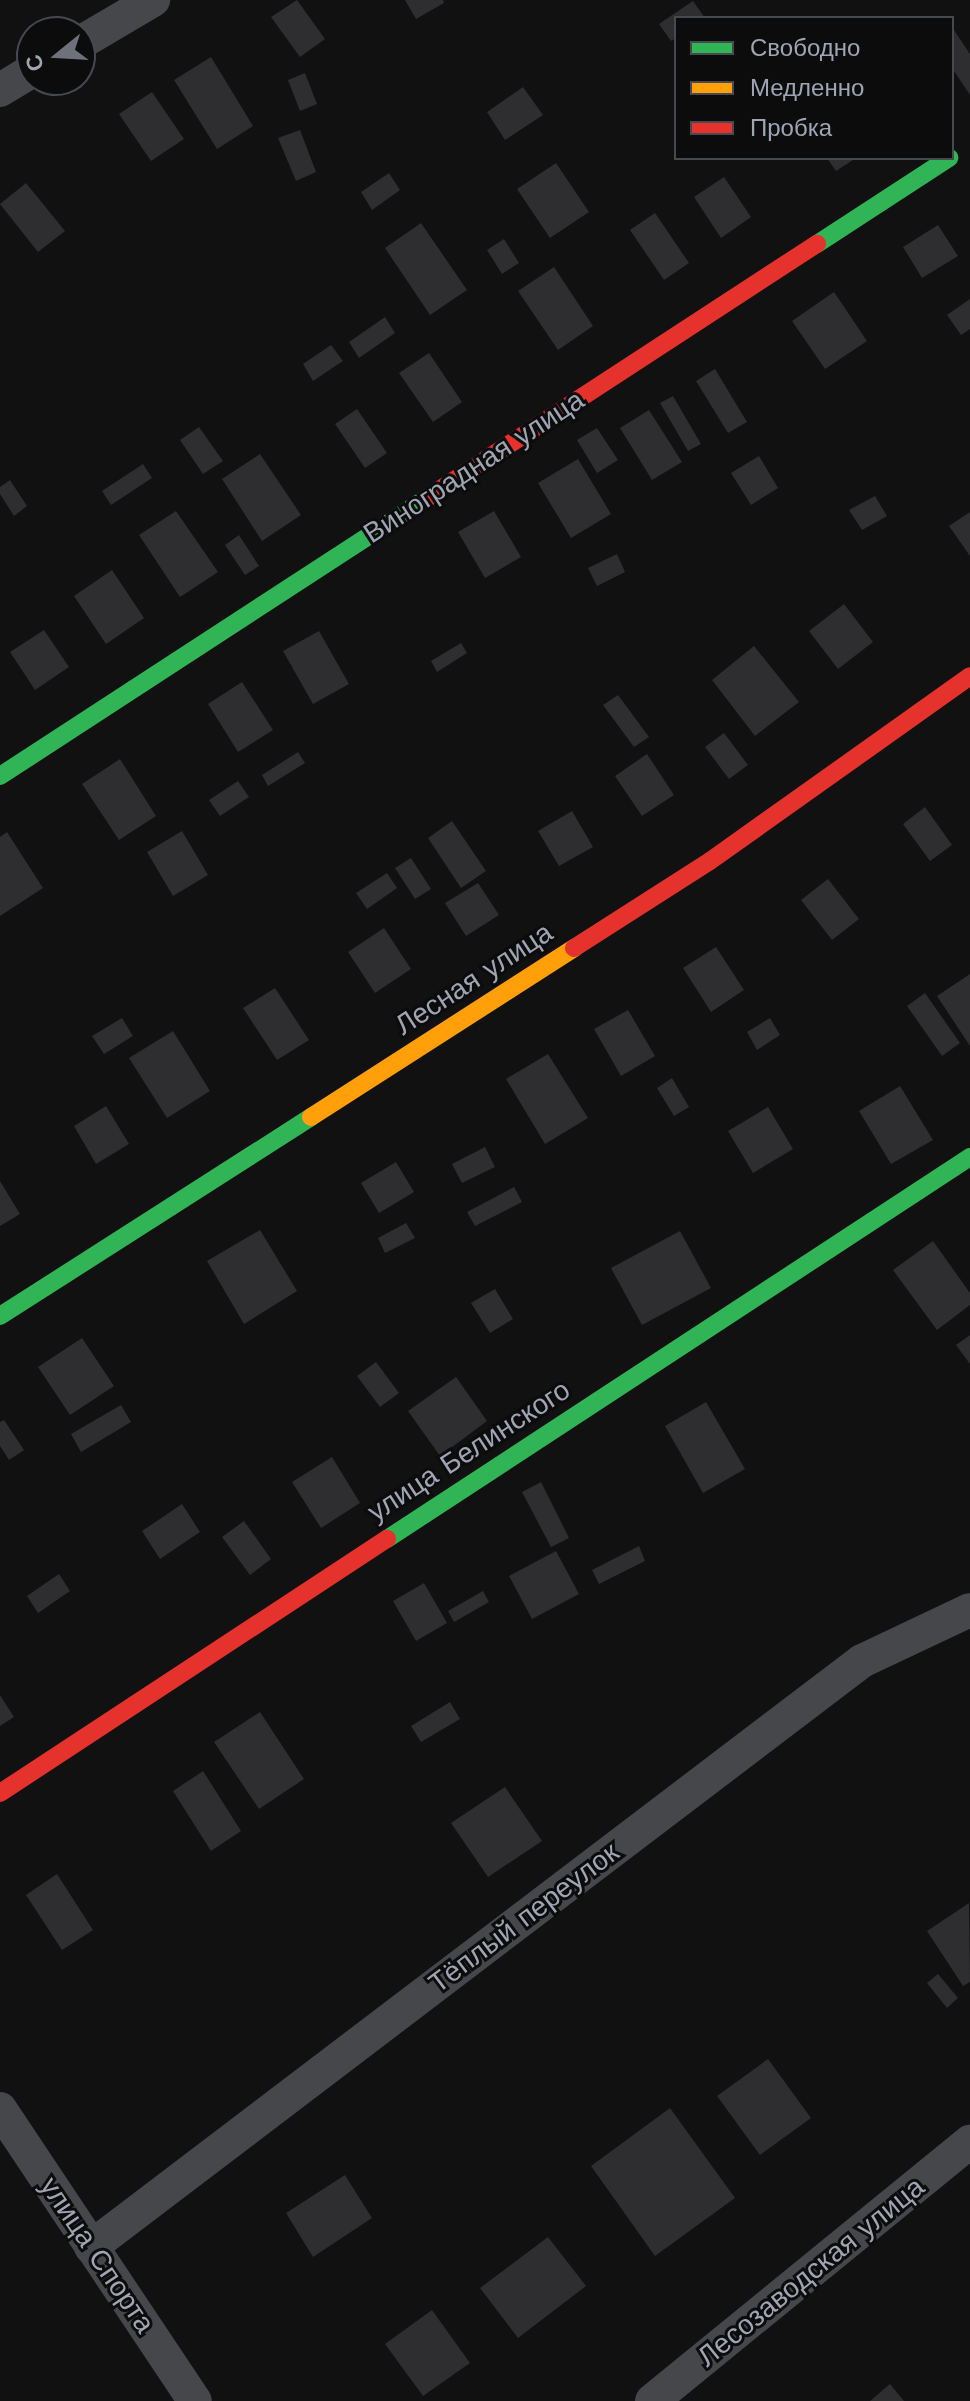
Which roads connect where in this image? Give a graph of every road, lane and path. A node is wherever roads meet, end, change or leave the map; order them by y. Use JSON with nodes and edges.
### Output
{"nodes":[{"id":1,"x":153,"y":0,"type":"edge"},
{"id":2,"x":96,"y":34,"type":"edge"},
{"id":3,"x":945,"y":160,"type":"edge"},
{"id":4,"x":970,"y":676,"type":"edge"},
{"id":5,"x":0,"y":776,"type":"edge"},
{"id":6,"x":970,"y":1157,"type":"edge"},
{"id":7,"x":0,"y":1316,"type":"edge"},
{"id":8,"x":970,"y":1610,"type":"edge"},
{"id":9,"x":0,"y":1793,"type":"edge"},
{"id":10,"x":0,"y":2109,"type":"edge"},
{"id":11,"x":970,"y":2142,"type":"edge"},
{"id":12,"x":91,"y":2247,"type":"junction"},
{"id":13,"x":195,"y":2401,"type":"edge"},
{"id":14,"x":652,"y":2401,"type":"edge"}],
"edges":[{"from":1,"to":2,"type":"street"},
{"from":3,"to":5,"type":"street","name":"Виноградная улица"},
{"from":4,"to":7,"type":"street","name":"Лесная улица"},
{"from":6,"to":9,"type":"street","name":"улица Белинского"},
{"from":8,"to":12,"type":"street","name":"Тёплый переулок"},
{"from":10,"to":12,"type":"street","name":"улица Спорта"},
{"from":11,"to":14,"type":"street","name":"Лесозаводская улица"},
{"from":12,"to":13,"type":"street","name":"улица Спорта"}]}
